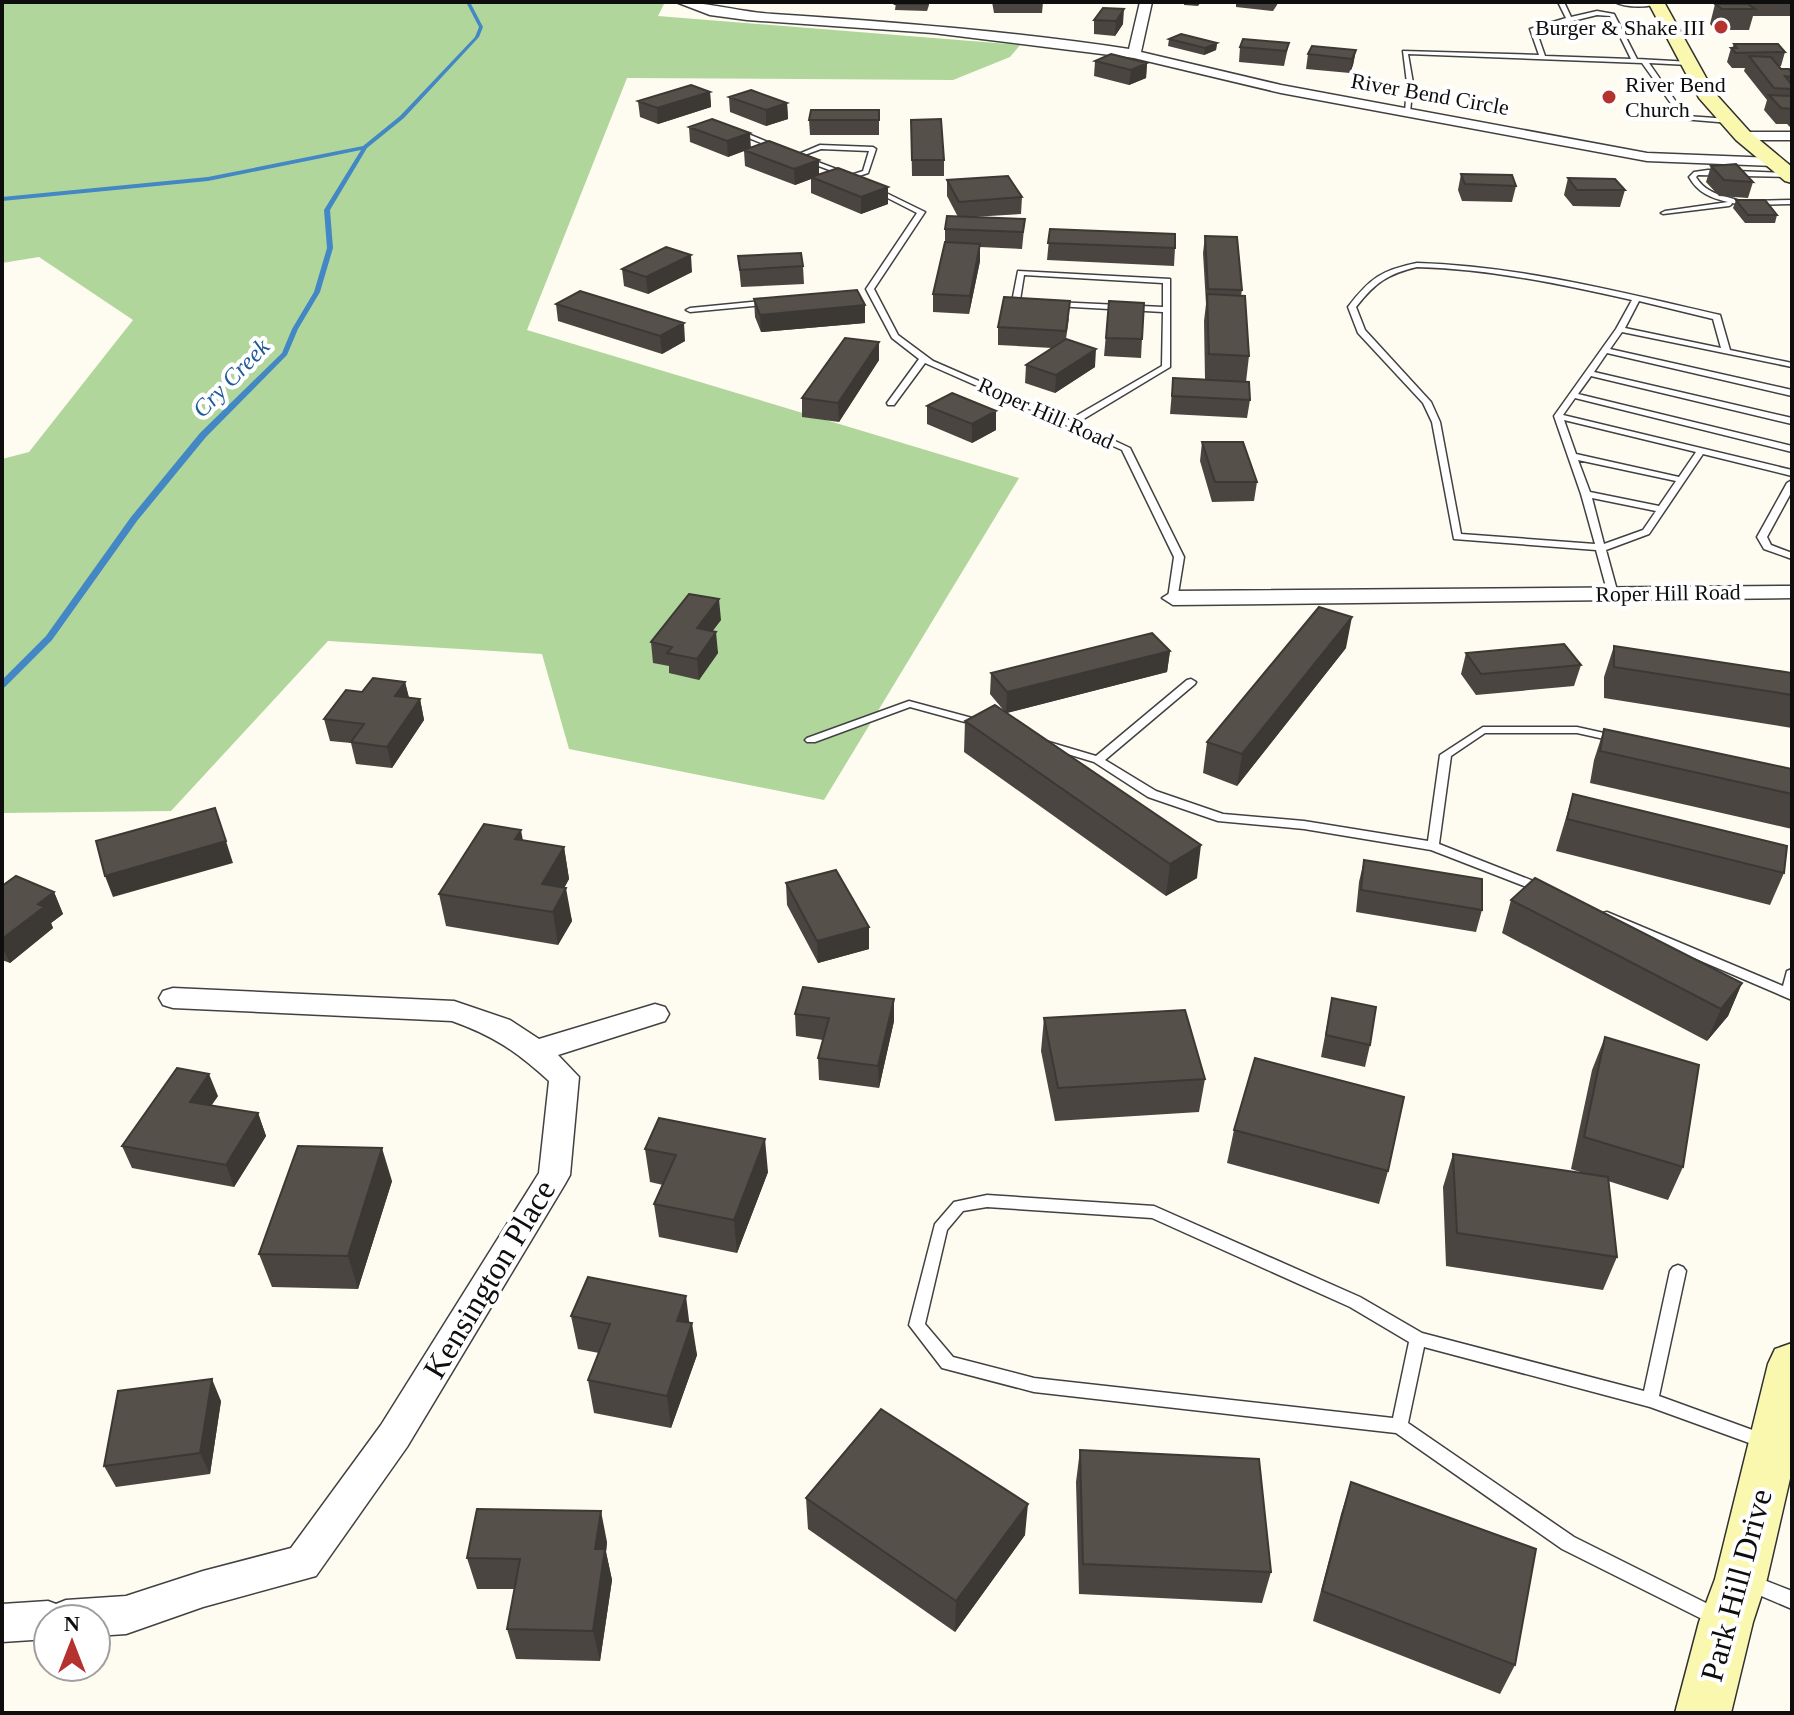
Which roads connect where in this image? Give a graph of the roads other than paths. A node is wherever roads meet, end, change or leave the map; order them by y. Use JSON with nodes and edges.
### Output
{"nodes":[{"id":1,"x":682,"y":2,"type":"edge"},
{"id":2,"x":1146,"y":2,"type":"edge"},
{"id":3,"x":1561,"y":2,"type":"edge"},
{"id":4,"x":1621,"y":2,"type":"edge"},
{"id":5,"x":1656,"y":2,"type":"edge"},
{"id":6,"x":1569,"y":19,"type":"junction"},
{"id":7,"x":1134,"y":54,"type":"junction"},
{"id":8,"x":1542,"y":56,"type":"junction"},
{"id":9,"x":1634,"y":60,"type":"junction"},
{"id":10,"x":1644,"y":61,"type":"junction"},
{"id":11,"x":1689,"y":63,"type":"junction"},
{"id":12,"x":1407,"y":112,"type":"junction"},
{"id":13,"x":722,"y":125,"type":"edge"},
{"id":14,"x":1737,"y":129,"type":"junction"},
{"id":15,"x":1792,"y":136,"type":"edge"},
{"id":16,"x":797,"y":156,"type":"junction"},
{"id":17,"x":1774,"y":162,"type":"junction"},
{"id":18,"x":1791,"y":176,"type":"edge"},
{"id":19,"x":850,"y":177,"type":"junction"},
{"id":20,"x":1792,"y":202,"type":"edge"},
{"id":21,"x":1742,"y":203,"type":"junction"},
{"id":22,"x":1665,"y":213,"type":"dead end"},
{"id":23,"x":872,"y":293,"type":"junction"},
{"id":24,"x":857,"y":295,"type":"edge"},
{"id":25,"x":1636,"y":299,"type":"junction"},
{"id":26,"x":781,"y":301,"type":"edge"},
{"id":27,"x":690,"y":310,"type":"dead end"},
{"id":28,"x":1167,"y":310,"type":"junction"},
{"id":29,"x":1620,"y":329,"type":"junction"},
{"id":30,"x":1605,"y":350,"type":"junction"},
{"id":31,"x":1726,"y":351,"type":"junction"},
{"id":32,"x":924,"y":358,"type":"junction"},
{"id":33,"x":1792,"y":365,"type":"edge"},
{"id":34,"x":1589,"y":373,"type":"junction"},
{"id":35,"x":1792,"y":393,"type":"edge"},
{"id":36,"x":1573,"y":395,"type":"junction"},
{"id":37,"x":891,"y":403,"type":"dead end"},
{"id":38,"x":1558,"y":416,"type":"junction"},
{"id":39,"x":1792,"y":421,"type":"edge"},
{"id":40,"x":1071,"y":423,"type":"junction"},
{"id":41,"x":1792,"y":449,"type":"edge"},
{"id":42,"x":1701,"y":451,"type":"junction"},
{"id":43,"x":1573,"y":456,"type":"junction"},
{"id":44,"x":1792,"y":473,"type":"edge"},
{"id":45,"x":1682,"y":480,"type":"junction"},
{"id":46,"x":1792,"y":483,"type":"edge"},
{"id":47,"x":1586,"y":494,"type":"junction"},
{"id":48,"x":1661,"y":509,"type":"junction"},
{"id":49,"x":1603,"y":548,"type":"junction"},
{"id":50,"x":1792,"y":556,"type":"edge"},
{"id":51,"x":1792,"y":592,"type":"edge"},
{"id":52,"x":1613,"y":594,"type":"junction"},
{"id":53,"x":1173,"y":598,"type":"joint"},
{"id":54,"x":1191,"y":682,"type":"dead end"},
{"id":55,"x":1000,"y":730,"type":"edge"},
{"id":56,"x":1028,"y":738,"type":"edge"},
{"id":57,"x":811,"y":740,"type":"dead end"},
{"id":58,"x":1639,"y":743,"type":"edge"},
{"id":59,"x":1098,"y":760,"type":"junction"},
{"id":60,"x":1433,"y":846,"type":"junction"},
{"id":61,"x":1556,"y":894,"type":"edge"},
{"id":62,"x":1599,"y":912,"type":"edge"},
{"id":63,"x":1792,"y":974,"type":"edge"},
{"id":64,"x":1790,"y":993,"type":"edge"},
{"id":65,"x":173,"y":998,"type":"dead end"},
{"id":66,"x":655,"y":1014,"type":"dead end"},
{"id":67,"x":535,"y":1051,"type":"junction"},
{"id":68,"x":1678,"y":1271,"type":"dead end"},
{"id":69,"x":1418,"y":1339,"type":"junction"},
{"id":70,"x":1792,"y":1364,"type":"edge"},
{"id":71,"x":1650,"y":1400,"type":"junction"},
{"id":72,"x":1399,"y":1426,"type":"junction"},
{"id":73,"x":1772,"y":1444,"type":"junction"},
{"id":74,"x":1733,"y":1600,"type":"junction"},
{"id":75,"x":1792,"y":1600,"type":"edge"},
{"id":76,"x":112,"y":1616,"type":"edge"},
{"id":77,"x":32,"y":1621,"type":"edge"},
{"id":78,"x":2,"y":1623,"type":"edge"},
{"id":79,"x":1703,"y":1713,"type":"edge"}],
"edges":[{"from":1,"to":7,"type":"street","name":"River Bend Circle"},
{"from":2,"to":7,"type":"street"},
{"from":3,"to":6,"type":"lane"},
{"from":4,"to":5,"type":"street"},
{"from":5,"to":11,"type":"main road"},
{"from":6,"to":8,"type":"lane"},
{"from":6,"to":9,"type":"lane"},
{"from":7,"to":12,"type":"street","name":"River Bend Circle"},
{"from":8,"to":9,"type":"lane"},
{"from":8,"to":12,"type":"lane"},
{"from":9,"to":10,"type":"lane"},
{"from":10,"to":11,"type":"lane"},
{"from":10,"to":14,"type":"lane"},
{"from":11,"to":14,"type":"main road"},
{"from":12,"to":17,"type":"street","name":"River Bend Circle"},
{"from":13,"to":16,"type":"lane"},
{"from":14,"to":15,"type":"street"},
{"from":14,"to":17,"type":"main road"},
{"from":16,"to":19,"type":"lane"},
{"from":16,"to":19,"type":"lane"},
{"from":17,"to":18,"type":"main road"},
{"from":18,"to":21,"type":"lane"},
{"from":19,"to":23,"type":"lane"},
{"from":20,"to":21,"type":"lane"},
{"from":21,"to":22,"type":"lane"},
{"from":23,"to":24,"type":"lane"},
{"from":23,"to":32,"type":"lane","name":"Roper Hill Road"},
{"from":25,"to":29,"type":"lane"},
{"from":25,"to":31,"type":"lane"},
{"from":25,"to":49,"type":"lane"},
{"from":26,"to":27,"type":"lane"},
{"from":28,"to":28,"type":"lane"},
{"from":28,"to":40,"type":"lane"},
{"from":29,"to":30,"type":"lane"},
{"from":29,"to":31,"type":"lane"},
{"from":30,"to":34,"type":"lane"},
{"from":30,"to":35,"type":"lane"},
{"from":31,"to":33,"type":"lane"},
{"from":32,"to":37,"type":"lane"},
{"from":32,"to":40,"type":"lane","name":"Roper Hill Road"},
{"from":34,"to":36,"type":"lane"},
{"from":34,"to":39,"type":"lane"},
{"from":36,"to":38,"type":"lane"},
{"from":36,"to":41,"type":"lane"},
{"from":38,"to":42,"type":"lane"},
{"from":38,"to":43,"type":"lane"},
{"from":40,"to":53,"type":"lane","name":"Roper Hill Road"},
{"from":42,"to":44,"type":"lane"},
{"from":42,"to":45,"type":"lane"},
{"from":43,"to":45,"type":"lane"},
{"from":43,"to":47,"type":"lane"},
{"from":45,"to":48,"type":"lane"},
{"from":46,"to":50,"type":"lane"},
{"from":47,"to":48,"type":"lane"},
{"from":47,"to":49,"type":"lane"},
{"from":48,"to":49,"type":"lane"},
{"from":49,"to":52,"type":"lane"},
{"from":51,"to":52,"type":"street","name":"Roper Hill Road"},
{"from":52,"to":53,"type":"street","name":"Roper Hill Road"},
{"from":54,"to":59,"type":"lane"},
{"from":55,"to":57,"type":"lane"},
{"from":56,"to":59,"type":"lane"},
{"from":58,"to":60,"type":"lane"},
{"from":59,"to":60,"type":"lane"},
{"from":60,"to":61,"type":"lane"},
{"from":62,"to":64,"type":"lane"},
{"from":63,"to":64,"type":"lane"},
{"from":65,"to":67,"type":"street","name":"Kensington Place"},
{"from":66,"to":67,"type":"street"},
{"from":67,"to":76,"type":"street","name":"Kensington Place"},
{"from":68,"to":71,"type":"lane"},
{"from":69,"to":71,"type":"lane"},
{"from":69,"to":72,"type":"lane"},
{"from":69,"to":72,"type":"lane"},
{"from":70,"to":73,"type":"main road","name":"Park Hill Drive"},
{"from":71,"to":73,"type":"lane"},
{"from":72,"to":74,"type":"lane"},
{"from":73,"to":74,"type":"main road","name":"Park Hill Drive"},
{"from":74,"to":75,"type":"lane"},
{"from":74,"to":79,"type":"main road","name":"Park Hill Drive"},
{"from":77,"to":78,"type":"street"}]}
